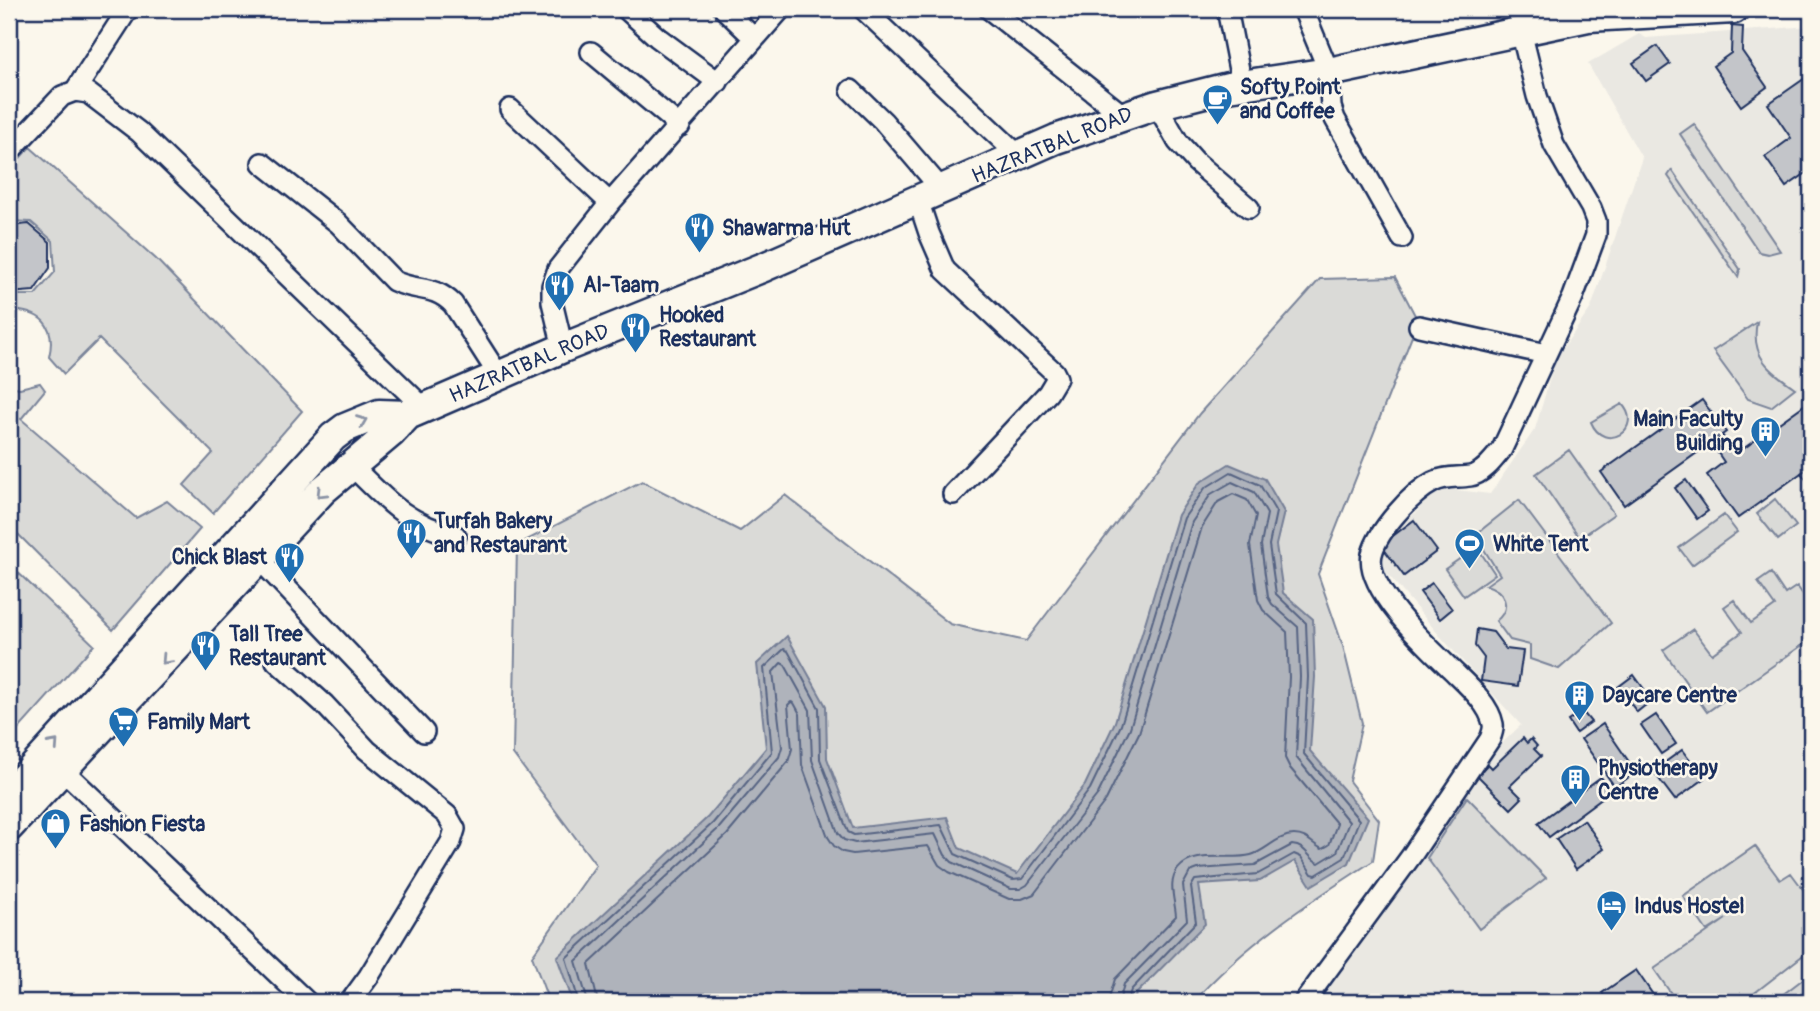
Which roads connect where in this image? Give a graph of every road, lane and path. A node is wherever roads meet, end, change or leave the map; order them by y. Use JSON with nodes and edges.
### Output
{"nodes":[{"id":1,"x":128,"y":9,"type":"edge"},
{"id":2,"x":626,"y":9,"type":"edge"},
{"id":3,"x":724,"y":9,"type":"edge"},
{"id":4,"x":782,"y":9,"type":"edge"},
{"id":5,"x":863,"y":9,"type":"edge"},
{"id":6,"x":989,"y":9,"type":"edge"},
{"id":7,"x":1227,"y":9,"type":"edge"},
{"id":8,"x":1303,"y":9,"type":"edge"},
{"id":9,"x":1734,"y":9,"type":"edge"},
{"id":10,"x":1586,"y":13,"type":"edge"},
{"id":11,"x":1521,"y":31,"type":"junction"},
{"id":12,"x":754,"y":38,"type":"junction"},
{"id":13,"x":591,"y":52,"type":"dead end"},
{"id":14,"x":1329,"y":72,"type":"junction"},
{"id":15,"x":718,"y":82,"type":"junction"},
{"id":16,"x":1242,"y":85,"type":"junction"},
{"id":17,"x":851,"y":90,"type":"dead end"},
{"id":18,"x":75,"y":91,"type":"junction"},
{"id":19,"x":1157,"y":104,"type":"junction"},
{"id":20,"x":510,"y":109,"type":"dead end"},
{"id":21,"x":1124,"y":116,"type":"junction"},
{"id":22,"x":680,"y":126,"type":"junction"},
{"id":23,"x":9,"y":152,"type":"edge"},
{"id":24,"x":1018,"y":155,"type":"junction"},
{"id":25,"x":262,"y":163,"type":"dead end"},
{"id":26,"x":930,"y":195,"type":"junction"},
{"id":27,"x":610,"y":203,"type":"junction"},
{"id":28,"x":1249,"y":208,"type":"dead end"},
{"id":29,"x":1402,"y":238,"type":"dead end"},
{"id":30,"x":1419,"y":326,"type":"dead end"},
{"id":31,"x":563,"y":348,"type":"junction"},
{"id":32,"x":1546,"y":354,"type":"junction"},
{"id":33,"x":499,"y":376,"type":"junction"},
{"id":34,"x":416,"y":411,"type":"junction"},
{"id":35,"x":352,"y":466,"type":"junction"},
{"id":36,"x":953,"y":494,"type":"dead end"},
{"id":37,"x":456,"y":536,"type":"dead end"},
{"id":38,"x":259,"y":559,"type":"junction"},
{"id":39,"x":276,"y":661,"type":"dead end"},
{"id":40,"x":424,"y":732,"type":"dead end"},
{"id":41,"x":63,"y":770,"type":"junction"},
{"id":42,"x":9,"y":794,"type":"edge"},
{"id":43,"x":9,"y":827,"type":"edge"},
{"id":44,"x":307,"y":1002,"type":"edge"},
{"id":45,"x":350,"y":1002,"type":"edge"},
{"id":46,"x":1304,"y":1002,"type":"edge"}],
"edges":[{"from":1,"to":18,"type":"street"},
{"from":2,"to":15,"type":"street"},
{"from":3,"to":12,"type":"street"},
{"from":4,"to":12,"type":"street"},
{"from":5,"to":24,"type":"street"},
{"from":6,"to":21,"type":"street"},
{"from":7,"to":16,"type":"street"},
{"from":8,"to":14,"type":"street"},
{"from":9,"to":10,"type":"main road","name":"HAZRATBAL ROAD"},
{"from":10,"to":11,"type":"main road","name":"HAZRATBAL ROAD"},
{"from":11,"to":14,"type":"main road","name":"HAZRATBAL ROAD"},
{"from":11,"to":32,"type":"street"},
{"from":12,"to":15,"type":"street"},
{"from":13,"to":22,"type":"street"},
{"from":14,"to":16,"type":"main road","name":"HAZRATBAL ROAD"},
{"from":14,"to":29,"type":"street"},
{"from":15,"to":22,"type":"street"},
{"from":16,"to":19,"type":"main road","name":"HAZRATBAL ROAD"},
{"from":17,"to":26,"type":"street"},
{"from":18,"to":23,"type":"street"},
{"from":18,"to":34,"type":"street"},
{"from":19,"to":21,"type":"main road","name":"HAZRATBAL ROAD"},
{"from":19,"to":28,"type":"street"},
{"from":20,"to":27,"type":"street"},
{"from":21,"to":24,"type":"main road","name":"HAZRATBAL ROAD"},
{"from":22,"to":27,"type":"street"},
{"from":24,"to":26,"type":"main road","name":"HAZRATBAL ROAD"},
{"from":25,"to":33,"type":"street"},
{"from":26,"to":31,"type":"main road","name":"HAZRATBAL ROAD"},
{"from":26,"to":36,"type":"street"},
{"from":27,"to":31,"type":"street"},
{"from":30,"to":32,"type":"street"},
{"from":31,"to":33,"type":"main road","name":"HAZRATBAL ROAD"},
{"from":32,"to":46,"type":"street"},
{"from":33,"to":34,"type":"main road","name":"HAZRATBAL ROAD"},
{"from":34,"to":35,"type":"main road","name":"HAZRATBAL ROAD"},
{"from":42,"to":34,"type":"main road","name":"HAZRATBAL ROAD","one_way":true},
{"from":35,"to":37,"type":"street"},
{"from":35,"to":38,"type":"main road","name":"HAZRATBAL ROAD","one_way":true},
{"from":38,"to":40,"type":"street"},
{"from":38,"to":41,"type":"main road","name":"HAZRATBAL ROAD","one_way":true},
{"from":39,"to":45,"type":"street"},
{"from":41,"to":43,"type":"main road","name":"HAZRATBAL ROAD"},
{"from":41,"to":44,"type":"street"}]}
